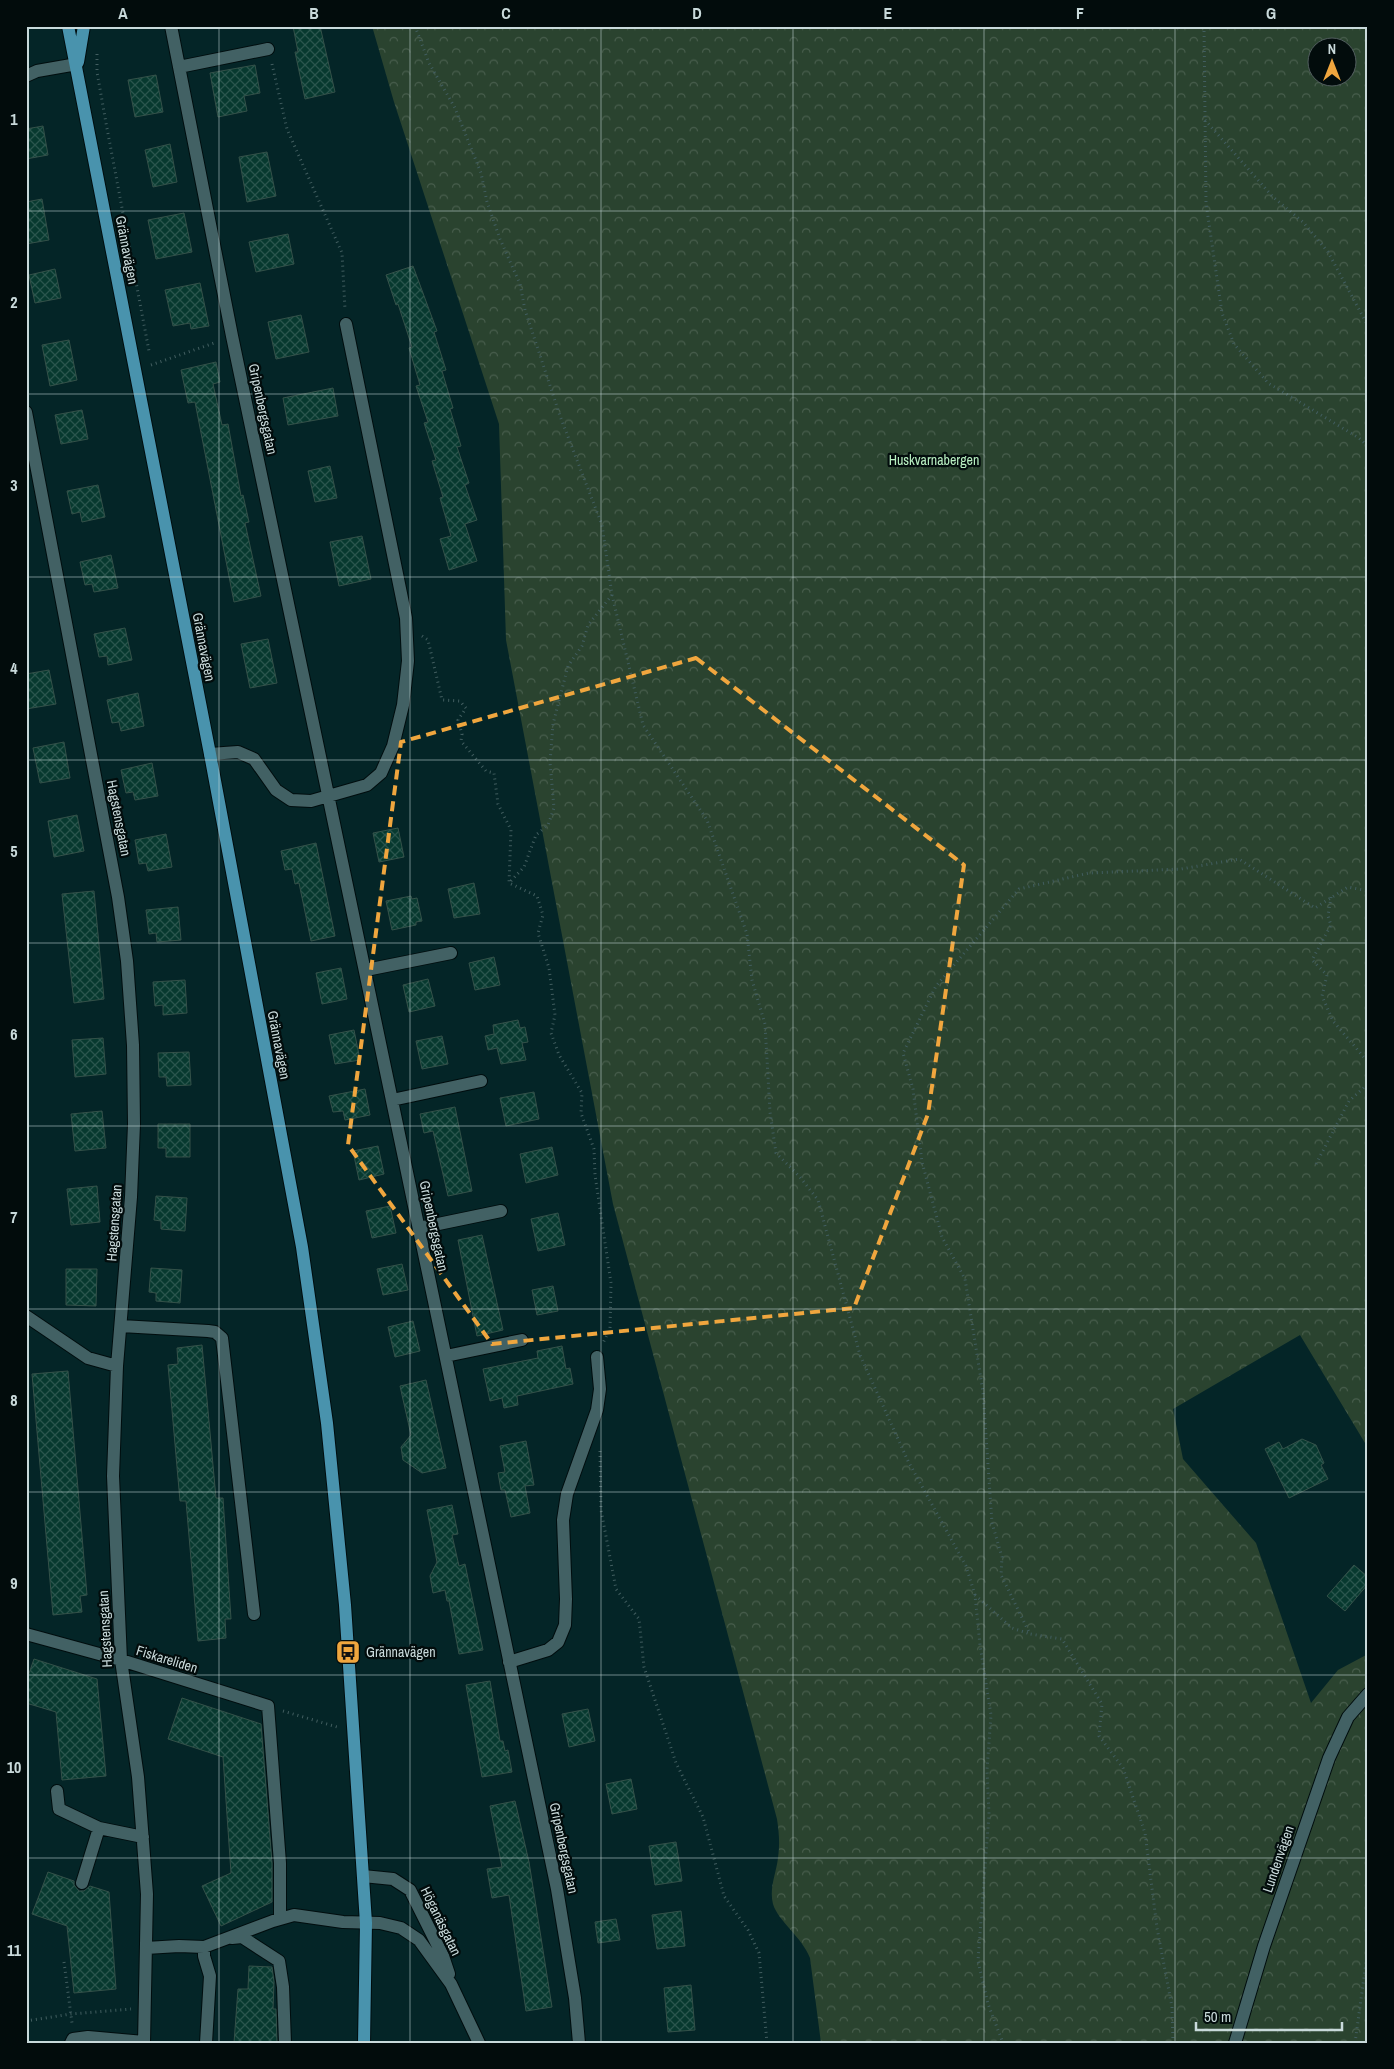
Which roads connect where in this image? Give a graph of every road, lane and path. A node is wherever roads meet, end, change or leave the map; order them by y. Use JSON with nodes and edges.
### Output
{"nodes":[{"id":1,"x":68,"y":26,"type":"edge"},
{"id":2,"x":84,"y":26,"type":"edge"},
{"id":3,"x":170,"y":26,"type":"edge"},
{"id":4,"x":415,"y":26,"type":"edge"},
{"id":5,"x":1204,"y":26,"type":"edge"},
{"id":6,"x":268,"y":49,"type":"joint"},
{"id":7,"x":77,"y":64,"type":"junction"},
{"id":8,"x":179,"y":67,"type":"junction"},
{"id":9,"x":26,"y":76,"type":"edge"},
{"id":10,"x":1205,"y":119,"type":"junction"},
{"id":11,"x":346,"y":324,"type":"joint"},
{"id":12,"x":1368,"y":326,"type":"edge"},
{"id":13,"x":232,"y":336,"type":"junction"},
{"id":14,"x":151,"y":365,"type":"dead end"},
{"id":15,"x":26,"y":412,"type":"edge"},
{"id":16,"x":1368,"y":446,"type":"edge"},
{"id":17,"x":612,"y":595,"type":"junction"},
{"id":18,"x":406,"y":626,"type":"junction"},
{"id":19,"x":210,"y":754,"type":"junction"},
{"id":20,"x":330,"y":796,"type":"junction"},
{"id":21,"x":509,"y":884,"type":"junction"},
{"id":22,"x":1368,"y":891,"type":"edge"},
{"id":23,"x":1331,"y":897,"type":"junction"},
{"id":24,"x":451,"y":953,"type":"dead end"},
{"id":25,"x":366,"y":970,"type":"junction"},
{"id":26,"x":1368,"y":1062,"type":"edge"},
{"id":27,"x":481,"y":1081,"type":"dead end"},
{"id":28,"x":1368,"y":1084,"type":"edge"},
{"id":29,"x":392,"y":1100,"type":"junction"},
{"id":30,"x":1316,"y":1164,"type":"dead end"},
{"id":31,"x":502,"y":1211,"type":"dead end"},
{"id":32,"x":419,"y":1228,"type":"junction"},
{"id":33,"x":26,"y":1316,"type":"edge"},
{"id":34,"x":122,"y":1326,"type":"junction"},
{"id":35,"x":522,"y":1340,"type":"dead end"},
{"id":36,"x":446,"y":1356,"type":"junction"},
{"id":37,"x":597,"y":1357,"type":"joint"},
{"id":38,"x":118,"y":1366,"type":"junction"},
{"id":39,"x":602,"y":1445,"type":"dead end"},
{"id":40,"x":975,"y":1595,"type":"junction"},
{"id":41,"x":254,"y":1614,"type":"dead end"},
{"id":42,"x":26,"y":1634,"type":"edge"},
{"id":43,"x":1030,"y":1634,"type":"junction"},
{"id":44,"x":121,"y":1660,"type":"junction"},
{"id":45,"x":509,"y":1662,"type":"junction"},
{"id":46,"x":1368,"y":1694,"type":"edge"},
{"id":47,"x":268,"y":1706,"type":"junction"},
{"id":48,"x":354,"y":1730,"type":"junction"},
{"id":49,"x":56,"y":1791,"type":"dead end"},
{"id":50,"x":100,"y":1828,"type":"junction"},
{"id":51,"x":143,"y":1836,"type":"junction"},
{"id":52,"x":363,"y":1876,"type":"junction"},
{"id":53,"x":82,"y":1883,"type":"dead end"},
{"id":54,"x":280,"y":1919,"type":"junction"},
{"id":55,"x":366,"y":1923,"type":"junction"},
{"id":56,"x":227,"y":1938,"type":"junction"},
{"id":57,"x":204,"y":1947,"type":"junction"},
{"id":58,"x":146,"y":1948,"type":"junction"},
{"id":59,"x":1368,"y":1948,"type":"edge"},
{"id":60,"x":64,"y":1962,"type":"dead end"},
{"id":61,"x":451,"y":1984,"type":"junction"},
{"id":62,"x":144,"y":2008,"type":"junction"},
{"id":63,"x":70,"y":2014,"type":"junction"},
{"id":64,"x":26,"y":2021,"type":"edge"},
{"id":65,"x":72,"y":2041,"type":"edge"},
{"id":66,"x":144,"y":2042,"type":"edge"},
{"id":67,"x":206,"y":2043,"type":"edge"},
{"id":68,"x":285,"y":2043,"type":"edge"},
{"id":69,"x":364,"y":2043,"type":"edge"},
{"id":70,"x":480,"y":2043,"type":"edge"},
{"id":71,"x":580,"y":2043,"type":"edge"},
{"id":72,"x":767,"y":2043,"type":"edge"},
{"id":73,"x":1004,"y":2043,"type":"edge"},
{"id":74,"x":1173,"y":2043,"type":"edge"},
{"id":75,"x":1235,"y":2043,"type":"edge"},
{"id":76,"x":1355,"y":2043,"type":"edge"}],
"edges":[{"from":1,"to":7,"type":"main road","name":"Grännavägen"},
{"from":2,"to":7,"type":"main road","name":"Grännavägen"},
{"from":3,"to":8,"type":"street","name":"Gripenbergsgatan"},
{"from":4,"to":17,"type":"path"},
{"from":5,"to":10,"type":"path"},
{"from":6,"to":8,"type":"street"},
{"from":6,"to":11,"type":"path"},
{"from":7,"to":9,"type":"street"},
{"from":7,"to":19,"type":"main road","name":"Grännavägen"},
{"from":8,"to":13,"type":"street","name":"Gripenbergsgatan"},
{"from":10,"to":12,"type":"path"},
{"from":10,"to":16,"type":"path"},
{"from":11,"to":18,"type":"street"},
{"from":13,"to":14,"type":"path"},
{"from":13,"to":20,"type":"street","name":"Gripenbergsgatan"},
{"from":15,"to":34,"type":"street","name":"Hagstensgatan"},
{"from":17,"to":21,"type":"path"},
{"from":17,"to":40,"type":"path"},
{"from":18,"to":20,"type":"street"},
{"from":18,"to":21,"type":"path"},
{"from":19,"to":20,"type":"street"},
{"from":19,"to":48,"type":"main road","name":"Grännavägen"},
{"from":20,"to":25,"type":"street","name":"Gripenbergsgatan"},
{"from":21,"to":37,"type":"path"},
{"from":22,"to":23,"type":"path"},
{"from":23,"to":26,"type":"path"},
{"from":23,"to":43,"type":"path"},
{"from":24,"to":25,"type":"street"},
{"from":25,"to":29,"type":"street","name":"Gripenbergsgatan"},
{"from":27,"to":29,"type":"street"},
{"from":28,"to":30,"type":"path"},
{"from":29,"to":32,"type":"street","name":"Gripenbergsgatan"},
{"from":31,"to":32,"type":"street"},
{"from":32,"to":36,"type":"street","name":"Gripenbergsgatan"},
{"from":33,"to":38,"type":"street"},
{"from":34,"to":38,"type":"street","name":"Hagstensgatan"},
{"from":34,"to":41,"type":"street"},
{"from":35,"to":36,"type":"street"},
{"from":36,"to":45,"type":"street","name":"Gripenbergsgatan"},
{"from":37,"to":45,"type":"street"},
{"from":38,"to":44,"type":"street","name":"Hagstensgatan"},
{"from":39,"to":72,"type":"path"},
{"from":40,"to":43,"type":"path"},
{"from":40,"to":73,"type":"path"},
{"from":42,"to":44,"type":"street","name":"Fiskareliden"},
{"from":43,"to":74,"type":"path"},
{"from":44,"to":47,"type":"street","name":"Fiskareliden"},
{"from":44,"to":51,"type":"street","name":"Hagstensgatan"},
{"from":45,"to":71,"type":"street","name":"Gripenbergsgatan"},
{"from":46,"to":75,"type":"street","name":"Lundenvägen"},
{"from":47,"to":48,"type":"path"},
{"from":47,"to":54,"type":"street"},
{"from":48,"to":52,"type":"main road","name":"Grännavägen"},
{"from":49,"to":50,"type":"street"},
{"from":50,"to":51,"type":"street"},
{"from":50,"to":53,"type":"street"},
{"from":51,"to":58,"type":"street","name":"Hagstensgatan"},
{"from":52,"to":55,"type":"main road","name":"Grännavägen"},
{"from":52,"to":61,"type":"street","name":"Höganäsgatan"},
{"from":54,"to":55,"type":"street","name":"Höganäsgatan"},
{"from":54,"to":56,"type":"street","name":"Höganäsgatan"},
{"from":55,"to":61,"type":"street","name":"Höganäsgatan"},
{"from":55,"to":69,"type":"main road","name":"Grännavägen"},
{"from":56,"to":57,"type":"street","name":"Höganäsgatan"},
{"from":56,"to":68,"type":"street"},
{"from":57,"to":58,"type":"street"},
{"from":57,"to":67,"type":"street"},
{"from":58,"to":62,"type":"street","name":"Hagstensgatan"},
{"from":59,"to":76,"type":"path"},
{"from":60,"to":63,"type":"path"},
{"from":61,"to":70,"type":"street","name":"Höganäsgatan"},
{"from":62,"to":63,"type":"path"},
{"from":62,"to":66,"type":"street","name":"Hagstensgatan"},
{"from":63,"to":64,"type":"path"},
{"from":63,"to":65,"type":"path"},
{"from":65,"to":66,"type":"street"}]}
